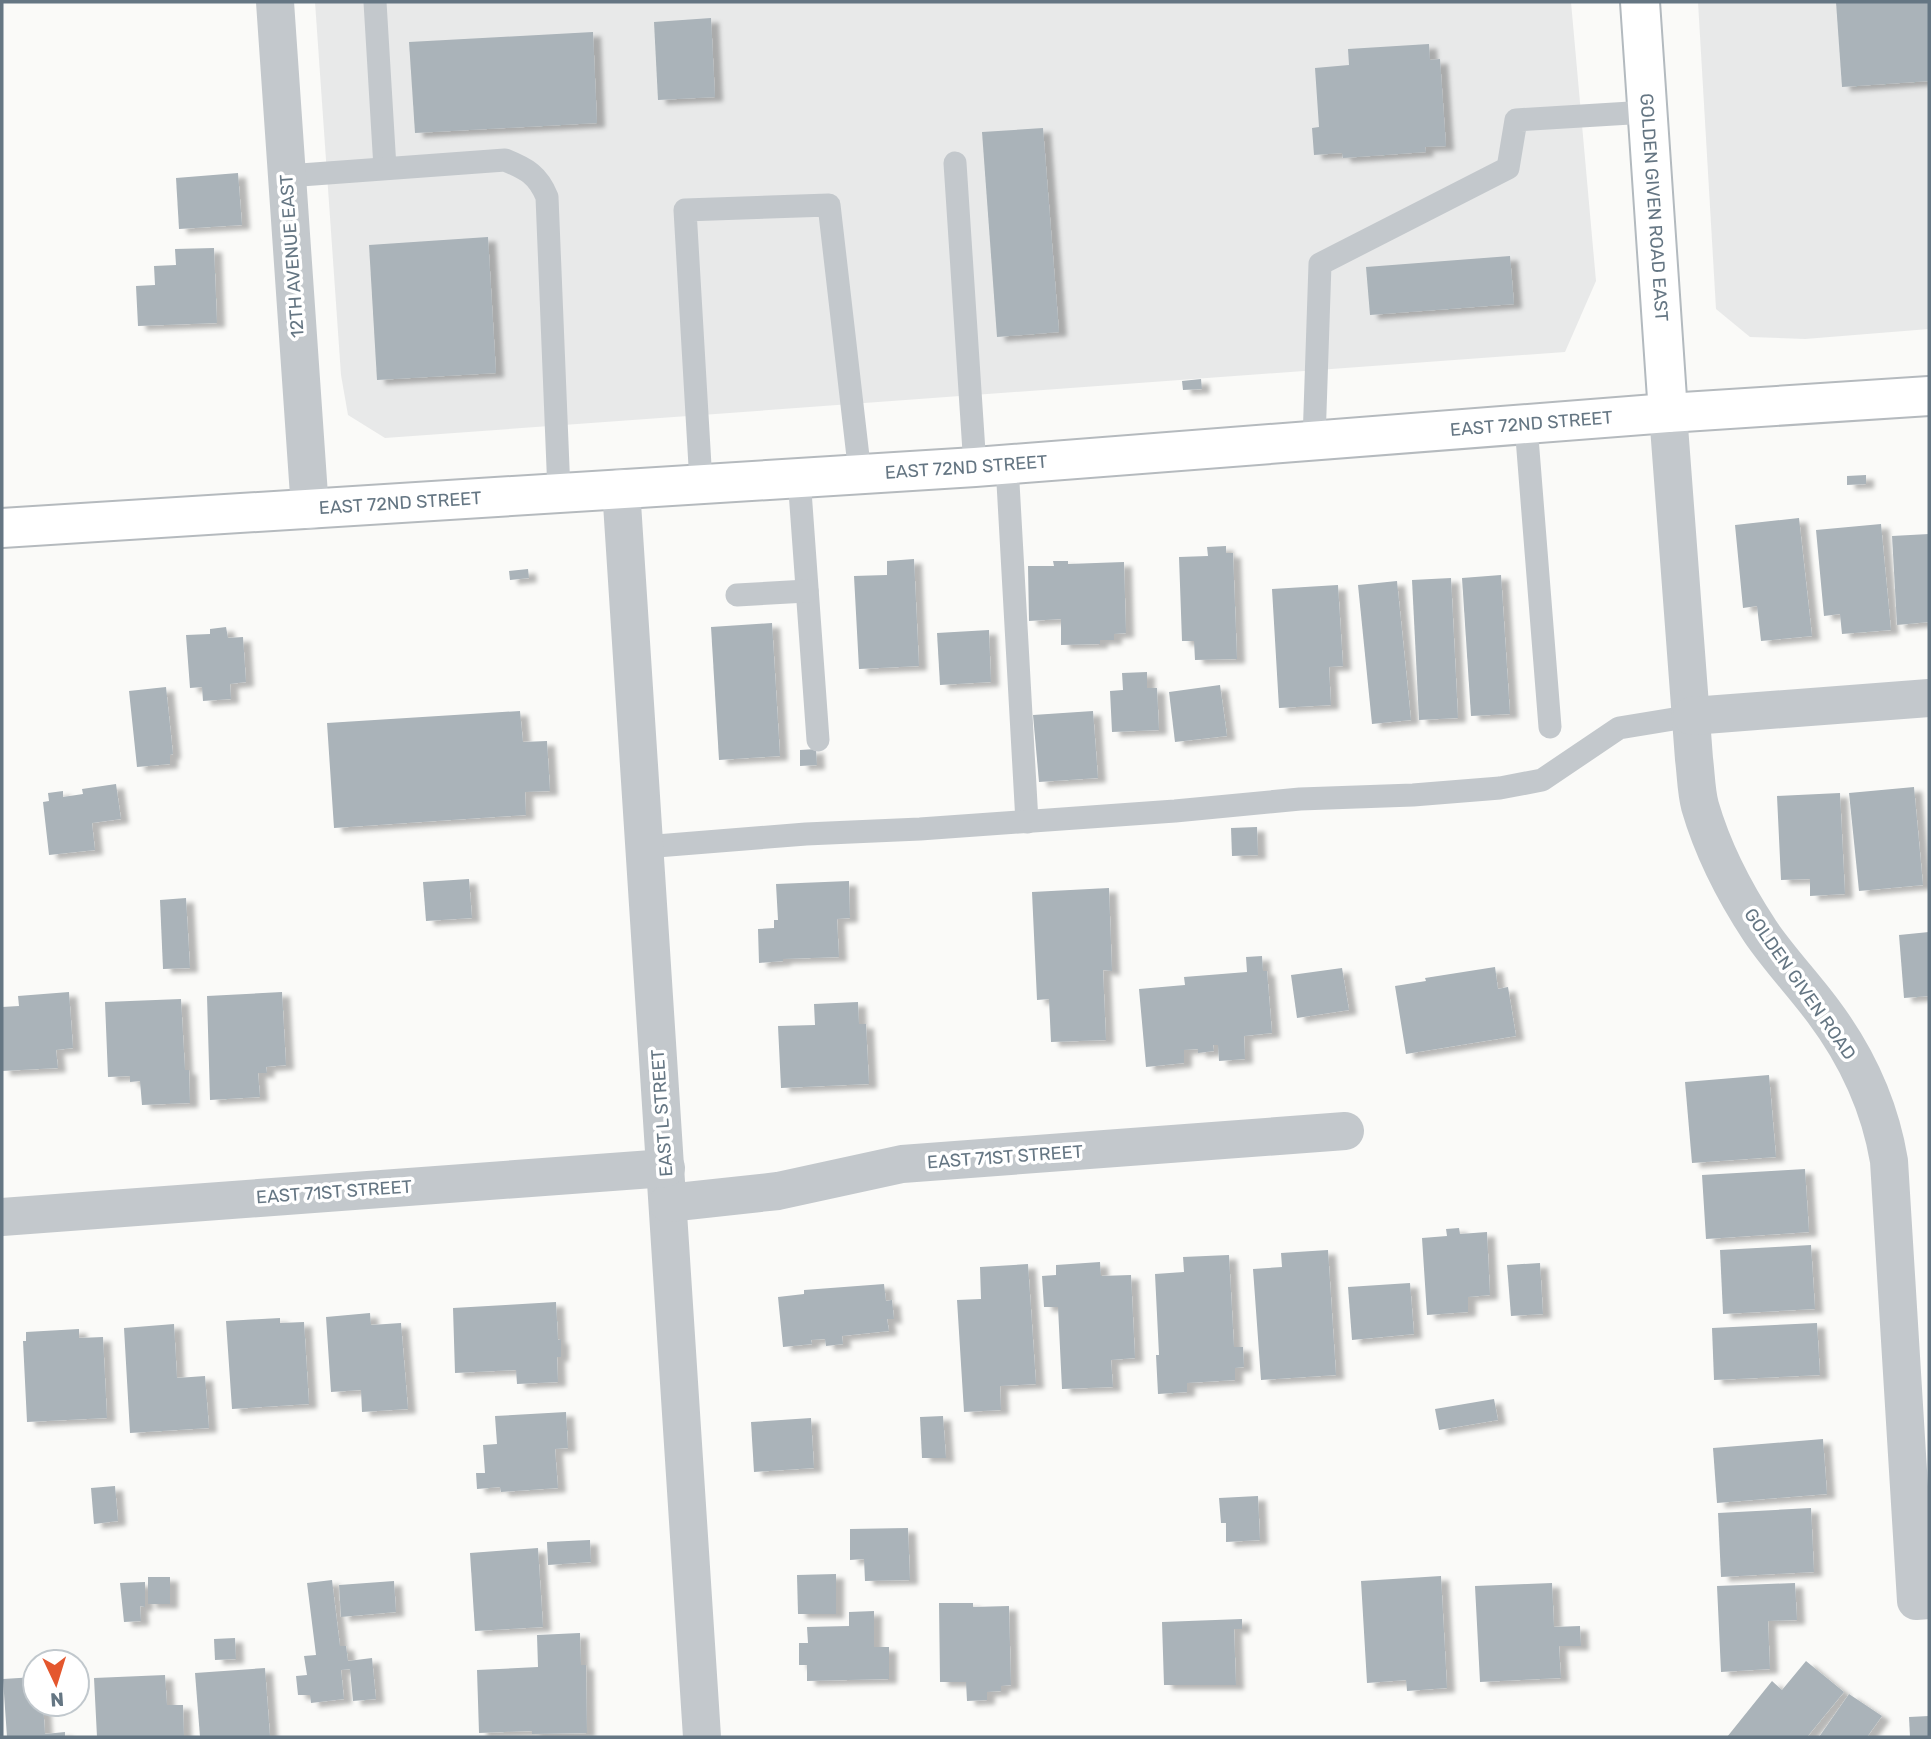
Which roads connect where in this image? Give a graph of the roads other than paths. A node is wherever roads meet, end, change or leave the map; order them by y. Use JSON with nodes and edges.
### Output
{"nodes":[{"id":1,"x":275,"y":2,"type":"edge"},
{"id":2,"x":375,"y":2,"type":"edge"},
{"id":3,"x":1640,"y":2,"type":"edge"},
{"id":4,"x":1647,"y":112,"type":"junction"},
{"id":5,"x":955,"y":163,"type":"dead end"},
{"id":6,"x":384,"y":168,"type":"junction"},
{"id":7,"x":287,"y":176,"type":"junction"},
{"id":8,"x":1929,"y":396,"type":"edge"},
{"id":9,"x":1668,"y":413,"type":"junction"},
{"id":10,"x":1527,"y":425,"type":"junction"},
{"id":11,"x":1314,"y":441,"type":"junction"},
{"id":12,"x":991,"y":466,"type":"junction"},
{"id":13,"x":860,"y":474,"type":"junction"},
{"id":14,"x":799,"y":477,"type":"junction"},
{"id":15,"x":701,"y":483,"type":"junction"},
{"id":16,"x":621,"y":488,"type":"junction"},
{"id":17,"x":559,"y":492,"type":"junction"},
{"id":18,"x":310,"y":510,"type":"junction"},
{"id":19,"x":2,"y":528,"type":"edge"},
{"id":20,"x":807,"y":591,"type":"junction"},
{"id":21,"x":737,"y":596,"type":"dead end"},
{"id":22,"x":1929,"y":698,"type":"edge"},
{"id":23,"x":1692,"y":716,"type":"junction"},
{"id":24,"x":1550,"y":727,"type":"dead end"},
{"id":25,"x":818,"y":740,"type":"dead end"},
{"id":26,"x":1027,"y":822,"type":"junction"},
{"id":27,"x":645,"y":847,"type":"junction"},
{"id":28,"x":1345,"y":1130,"type":"dead end"},
{"id":29,"x":667,"y":1185,"type":"junction"},
{"id":30,"x":2,"y":1217,"type":"edge"},
{"id":31,"x":1923,"y":1600,"type":"edge"},
{"id":32,"x":702,"y":1737,"type":"edge"}],
"edges":[{"from":1,"to":7,"type":"street","name":"12TH AVENUE EAST"},
{"from":2,"to":6,"type":"lane"},
{"from":3,"to":4,"type":"main road","name":"GOLDEN GIVEN ROAD EAST"},
{"from":4,"to":9,"type":"main road","name":"GOLDEN GIVEN ROAD EAST"},
{"from":4,"to":11,"type":"lane"},
{"from":5,"to":12,"type":"lane"},
{"from":6,"to":7,"type":"lane"},
{"from":6,"to":17,"type":"lane"},
{"from":7,"to":18,"type":"street","name":"12TH AVENUE EAST"},
{"from":8,"to":9,"type":"main road","name":"EAST 72ND STREET"},
{"from":9,"to":10,"type":"main road","name":"EAST 72ND STREET"},
{"from":9,"to":23,"type":"street","name":"GOLDEN GIVEN ROAD"},
{"from":10,"to":11,"type":"main road","name":"EAST 72ND STREET"},
{"from":10,"to":24,"type":"lane"},
{"from":11,"to":12,"type":"main road","name":"EAST 72ND STREET"},
{"from":12,"to":13,"type":"main road","name":"EAST 72ND STREET"},
{"from":12,"to":26,"type":"lane"},
{"from":13,"to":14,"type":"main road","name":"EAST 72ND STREET"},
{"from":13,"to":15,"type":"lane"},
{"from":14,"to":15,"type":"main road","name":"EAST 72ND STREET"},
{"from":14,"to":20,"type":"lane"},
{"from":15,"to":16,"type":"main road","name":"EAST 72ND STREET"},
{"from":16,"to":17,"type":"main road","name":"EAST 72ND STREET"},
{"from":16,"to":27,"type":"street","name":"EAST L STREET"},
{"from":17,"to":18,"type":"main road","name":"EAST 72ND STREET"},
{"from":18,"to":19,"type":"main road","name":"EAST 72ND STREET"},
{"from":20,"to":21,"type":"lane"},
{"from":20,"to":25,"type":"lane"},
{"from":22,"to":23,"type":"street"},
{"from":23,"to":26,"type":"lane"},
{"from":23,"to":31,"type":"street","name":"GOLDEN GIVEN ROAD"},
{"from":26,"to":27,"type":"lane"},
{"from":27,"to":29,"type":"street","name":"EAST L STREET"},
{"from":28,"to":29,"type":"street","name":"EAST 71ST STREET"},
{"from":29,"to":30,"type":"street","name":"EAST 71ST STREET"},
{"from":29,"to":32,"type":"street","name":"EAST L STREET"}]}
